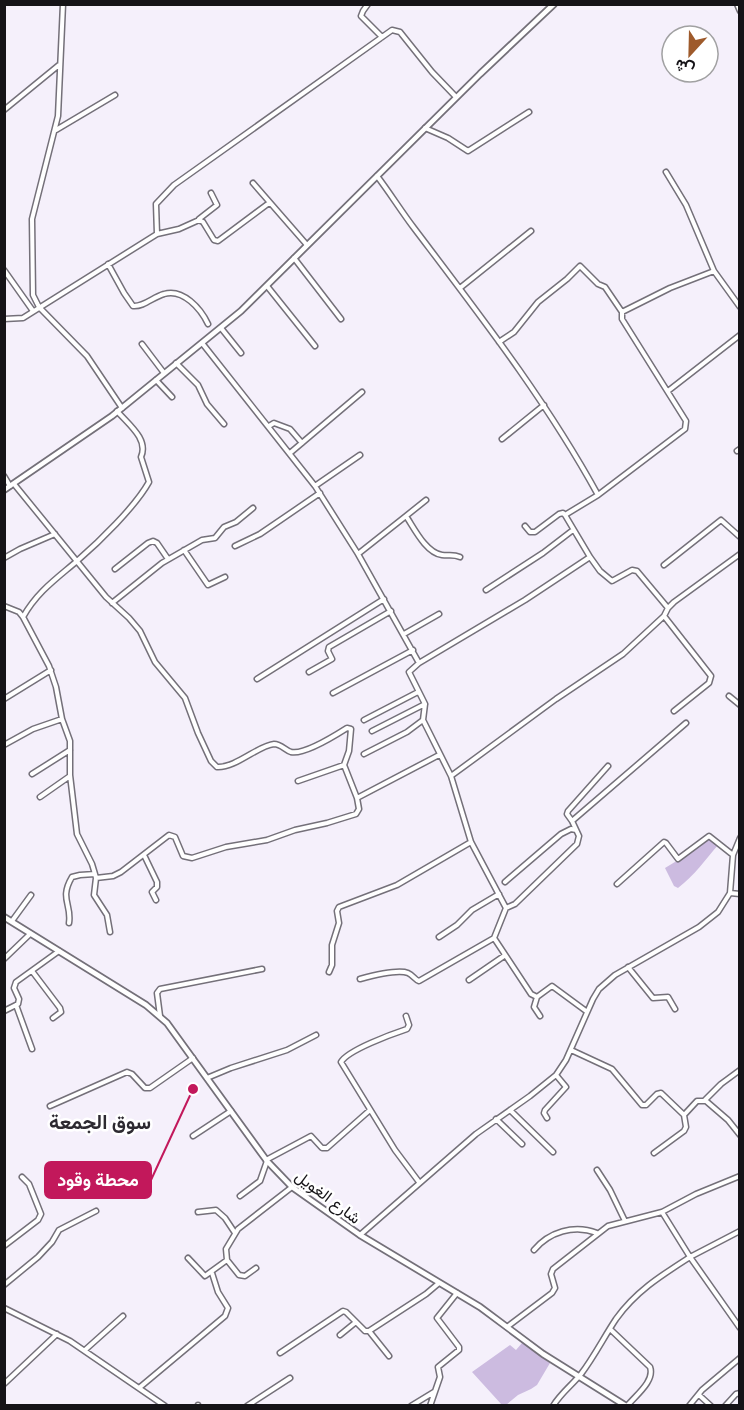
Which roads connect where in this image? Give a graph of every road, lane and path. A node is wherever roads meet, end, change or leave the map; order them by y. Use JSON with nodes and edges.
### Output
{"nodes":[{"id":1,"x":63,"y":4,"type":"edge"},
{"id":2,"x":368,"y":4,"type":"edge"},
{"id":3,"x":554,"y":4,"type":"edge"},
{"id":4,"x":737,"y":4,"type":"edge"},
{"id":5,"x":740,"y":11,"type":"edge"},
{"id":6,"x":382,"y":38,"type":"junction"},
{"id":7,"x":60,"y":64,"type":"junction"},
{"id":8,"x":115,"y":95,"type":"dead end"},
{"id":9,"x":456,"y":97,"type":"junction"},
{"id":10,"x":4,"y":110,"type":"edge"},
{"id":11,"x":530,"y":112,"type":"dead end"},
{"id":12,"x":425,"y":128,"type":"junction"},
{"id":13,"x":55,"y":130,"type":"junction"},
{"id":14,"x":666,"y":172,"type":"dead end"},
{"id":15,"x":377,"y":176,"type":"junction"},
{"id":16,"x":253,"y":183,"type":"dead end"},
{"id":17,"x":211,"y":193,"type":"dead end"},
{"id":18,"x":269,"y":203,"type":"junction"},
{"id":19,"x":199,"y":220,"type":"junction"},
{"id":20,"x":531,"y":231,"type":"dead end"},
{"id":21,"x":157,"y":234,"type":"junction"},
{"id":22,"x":307,"y":245,"type":"junction"},
{"id":23,"x":294,"y":258,"type":"junction"},
{"id":24,"x":108,"y":264,"type":"junction"},
{"id":25,"x":4,"y":270,"type":"edge"},
{"id":26,"x":714,"y":271,"type":"junction"},
{"id":27,"x":267,"y":286,"type":"junction"},
{"id":28,"x":460,"y":288,"type":"junction"},
{"id":29,"x":39,"y":307,"type":"junction"},
{"id":30,"x":740,"y":307,"type":"edge"},
{"id":31,"x":33,"y":310,"type":"junction"},
{"id":32,"x":622,"y":312,"type":"junction"},
{"id":33,"x":4,"y":319,"type":"edge"},
{"id":34,"x":340,"y":319,"type":"dead end"},
{"id":35,"x":208,"y":324,"type":"dead end"},
{"id":36,"x":221,"y":328,"type":"junction"},
{"id":37,"x":740,"y":336,"type":"edge"},
{"id":38,"x":499,"y":342,"type":"junction"},
{"id":39,"x":202,"y":343,"type":"junction"},
{"id":40,"x":142,"y":344,"type":"dead end"},
{"id":41,"x":315,"y":346,"type":"dead end"},
{"id":42,"x":241,"y":353,"type":"dead end"},
{"id":43,"x":176,"y":363,"type":"junction"},
{"id":44,"x":164,"y":374,"type":"junction"},
{"id":45,"x":156,"y":380,"type":"junction"},
{"id":46,"x":668,"y":391,"type":"junction"},
{"id":47,"x":362,"y":392,"type":"dead end"},
{"id":48,"x":172,"y":397,"type":"dead end"},
{"id":49,"x":544,"y":405,"type":"junction"},
{"id":50,"x":120,"y":410,"type":"junction"},
{"id":51,"x":224,"y":424,"type":"dead end"},
{"id":52,"x":268,"y":426,"type":"junction"},
{"id":53,"x":502,"y":439,"type":"dead end"},
{"id":54,"x":302,"y":443,"type":"junction"},
{"id":55,"x":290,"y":453,"type":"junction"},
{"id":56,"x":360,"y":455,"type":"dead end"},
{"id":57,"x":4,"y":476,"type":"edge"},
{"id":58,"x":12,"y":485,"type":"junction"},
{"id":59,"x":315,"y":486,"type":"junction"},
{"id":60,"x":4,"y":490,"type":"edge"},
{"id":61,"x":320,"y":493,"type":"junction"},
{"id":62,"x":598,"y":495,"type":"junction"},
{"id":63,"x":426,"y":500,"type":"dead end"},
{"id":64,"x":253,"y":508,"type":"dead end"},
{"id":65,"x":565,"y":515,"type":"junction"},
{"id":66,"x":406,"y":516,"type":"junction"},
{"id":67,"x":525,"y":526,"type":"dead end"},
{"id":68,"x":573,"y":530,"type":"junction"},
{"id":69,"x":55,"y":534,"type":"junction"},
{"id":70,"x":740,"y":537,"type":"edge"},
{"id":71,"x":235,"y":546,"type":"dead end"},
{"id":72,"x":184,"y":550,"type":"junction"},
{"id":73,"x":358,"y":554,"type":"junction"},
{"id":74,"x":740,"y":554,"type":"edge"},
{"id":75,"x":460,"y":557,"type":"dead end"},
{"id":76,"x":590,"y":557,"type":"junction"},
{"id":77,"x":4,"y":558,"type":"edge"},
{"id":78,"x":168,"y":559,"type":"junction"},
{"id":79,"x":77,"y":561,"type":"junction"},
{"id":80,"x":664,"y":565,"type":"dead end"},
{"id":81,"x":115,"y":569,"type":"dead end"},
{"id":82,"x":225,"y":577,"type":"dead end"},
{"id":83,"x":486,"y":590,"type":"dead end"},
{"id":84,"x":384,"y":599,"type":"junction"},
{"id":85,"x":111,"y":603,"type":"junction"},
{"id":86,"x":4,"y":606,"type":"edge"},
{"id":87,"x":668,"y":608,"type":"junction"},
{"id":88,"x":391,"y":611,"type":"junction"},
{"id":89,"x":440,"y":614,"type":"dead end"},
{"id":90,"x":664,"y":616,"type":"junction"},
{"id":91,"x":23,"y":617,"type":"junction"},
{"id":92,"x":404,"y":634,"type":"junction"},
{"id":93,"x":413,"y":650,"type":"junction"},
{"id":94,"x":419,"y":663,"type":"junction"},
{"id":95,"x":51,"y":670,"type":"junction"},
{"id":96,"x":309,"y":672,"type":"dead end"},
{"id":97,"x":257,"y":679,"type":"dead end"},
{"id":98,"x":418,"y":692,"type":"junction"},
{"id":99,"x":333,"y":693,"type":"dead end"},
{"id":100,"x":729,"y":696,"type":"dead end"},
{"id":101,"x":4,"y":699,"type":"edge"},
{"id":102,"x":425,"y":704,"type":"junction"},
{"id":103,"x":740,"y":705,"type":"edge"},
{"id":104,"x":674,"y":711,"type":"dead end"},
{"id":105,"x":62,"y":718,"type":"junction"},
{"id":106,"x":364,"y":720,"type":"dead end"},
{"id":107,"x":423,"y":720,"type":"junction"},
{"id":108,"x":686,"y":723,"type":"dead end"},
{"id":109,"x":372,"y":730,"type":"dead end"},
{"id":110,"x":4,"y":745,"type":"edge"},
{"id":111,"x":70,"y":749,"type":"junction"},
{"id":112,"x":364,"y":754,"type":"dead end"},
{"id":113,"x":439,"y":755,"type":"junction"},
{"id":114,"x":344,"y":765,"type":"junction"},
{"id":115,"x":608,"y":766,"type":"dead end"},
{"id":116,"x":32,"y":774,"type":"dead end"},
{"id":117,"x":70,"y":776,"type":"junction"},
{"id":118,"x":451,"y":776,"type":"junction"},
{"id":119,"x":298,"y":781,"type":"dead end"},
{"id":120,"x":40,"y":797,"type":"dead end"},
{"id":121,"x":357,"y":798,"type":"junction"},
{"id":122,"x":572,"y":821,"type":"junction"},
{"id":123,"x":577,"y":830,"type":"junction"},
{"id":124,"x":740,"y":838,"type":"edge"},
{"id":125,"x":471,"y":842,"type":"junction"},
{"id":126,"x":144,"y":855,"type":"junction"},
{"id":127,"x":734,"y":855,"type":"junction"},
{"id":128,"x":96,"y":876,"type":"junction"},
{"id":129,"x":505,"y":882,"type":"dead end"},
{"id":130,"x":618,"y":884,"type":"dead end"},
{"id":131,"x":730,"y":892,"type":"junction"},
{"id":132,"x":31,"y":894,"type":"dead end"},
{"id":133,"x":499,"y":894,"type":"junction"},
{"id":134,"x":740,"y":894,"type":"edge"},
{"id":135,"x":156,"y":900,"type":"dead end"},
{"id":136,"x":506,"y":908,"type":"junction"},
{"id":137,"x":4,"y":917,"type":"edge"},
{"id":138,"x":12,"y":921,"type":"junction"},
{"id":139,"x":69,"y":924,"type":"dead end"},
{"id":140,"x":110,"y":932,"type":"dead end"},
{"id":141,"x":30,"y":934,"type":"junction"},
{"id":142,"x":439,"y":937,"type":"dead end"},
{"id":143,"x":494,"y":938,"type":"junction"},
{"id":144,"x":59,"y":951,"type":"junction"},
{"id":145,"x":504,"y":956,"type":"junction"},
{"id":146,"x":4,"y":958,"type":"edge"},
{"id":147,"x":628,"y":967,"type":"junction"},
{"id":148,"x":262,"y":969,"type":"dead end"},
{"id":149,"x":32,"y":971,"type":"junction"},
{"id":150,"x":329,"y":972,"type":"dead end"},
{"id":151,"x":360,"y":979,"type":"dead end"},
{"id":152,"x":469,"y":980,"type":"dead end"},
{"id":153,"x":537,"y":997,"type":"junction"},
{"id":154,"x":16,"y":1005,"type":"junction"},
{"id":155,"x":675,"y":1009,"type":"dead end"},
{"id":156,"x":4,"y":1011,"type":"edge"},
{"id":157,"x":586,"y":1011,"type":"junction"},
{"id":158,"x":160,"y":1016,"type":"junction"},
{"id":159,"x":406,"y":1016,"type":"dead end"},
{"id":160,"x":540,"y":1016,"type":"dead end"},
{"id":161,"x":53,"y":1018,"type":"dead end"},
{"id":162,"x":316,"y":1035,"type":"dead end"},
{"id":163,"x":32,"y":1049,"type":"dead end"},
{"id":164,"x":571,"y":1050,"type":"junction"},
{"id":165,"x":194,"y":1058,"type":"junction"},
{"id":166,"x":740,"y":1070,"type":"edge"},
{"id":167,"x":556,"y":1076,"type":"junction"},
{"id":168,"x":207,"y":1078,"type":"junction"},
{"id":169,"x":704,"y":1101,"type":"junction"},
{"id":170,"x":50,"y":1106,"type":"dead end"},
{"id":171,"x":370,"y":1110,"type":"junction"},
{"id":172,"x":510,"y":1110,"type":"junction"},
{"id":173,"x":231,"y":1111,"type":"junction"},
{"id":174,"x":684,"y":1115,"type":"junction"},
{"id":175,"x":547,"y":1118,"type":"dead end"},
{"id":176,"x":496,"y":1119,"type":"junction"},
{"id":177,"x":740,"y":1135,"type":"edge"},
{"id":178,"x":193,"y":1137,"type":"dead end"},
{"id":179,"x":522,"y":1144,"type":"dead end"},
{"id":180,"x":553,"y":1152,"type":"dead end"},
{"id":181,"x":654,"y":1153,"type":"dead end"},
{"id":182,"x":266,"y":1161,"type":"junction"},
{"id":183,"x":597,"y":1170,"type":"dead end"},
{"id":184,"x":740,"y":1176,"type":"edge"},
{"id":185,"x":22,"y":1177,"type":"dead end"},
{"id":186,"x":419,"y":1182,"type":"junction"},
{"id":187,"x":292,"y":1187,"type":"junction"},
{"id":188,"x":240,"y":1196,"type":"dead end"},
{"id":189,"x":96,"y":1211,"type":"dead end"},
{"id":190,"x":198,"y":1212,"type":"dead end"},
{"id":191,"x":662,"y":1212,"type":"junction"},
{"id":192,"x":625,"y":1221,"type":"junction"},
{"id":193,"x":740,"y":1232,"type":"edge"},
{"id":194,"x":235,"y":1233,"type":"junction"},
{"id":195,"x":597,"y":1233,"type":"junction"},
{"id":196,"x":360,"y":1235,"type":"junction"},
{"id":197,"x":4,"y":1246,"type":"edge"},
{"id":198,"x":534,"y":1250,"type":"dead end"},
{"id":199,"x":188,"y":1257,"type":"dead end"},
{"id":200,"x":690,"y":1257,"type":"junction"},
{"id":201,"x":227,"y":1260,"type":"junction"},
{"id":202,"x":256,"y":1268,"type":"dead end"},
{"id":203,"x":212,"y":1273,"type":"junction"},
{"id":204,"x":440,"y":1283,"type":"junction"},
{"id":205,"x":4,"y":1285,"type":"edge"},
{"id":206,"x":457,"y":1293,"type":"junction"},
{"id":207,"x":4,"y":1308,"type":"edge"},
{"id":208,"x":123,"y":1316,"type":"dead end"},
{"id":209,"x":356,"y":1322,"type":"junction"},
{"id":210,"x":507,"y":1327,"type":"junction"},
{"id":211,"x":740,"y":1328,"type":"edge"},
{"id":212,"x":610,"y":1329,"type":"junction"},
{"id":213,"x":369,"y":1331,"type":"junction"},
{"id":214,"x":57,"y":1334,"type":"junction"},
{"id":215,"x":340,"y":1335,"type":"dead end"},
{"id":216,"x":85,"y":1350,"type":"junction"},
{"id":217,"x":280,"y":1353,"type":"dead end"},
{"id":218,"x":389,"y":1356,"type":"dead end"},
{"id":219,"x":738,"y":1361,"type":"edge"},
{"id":220,"x":579,"y":1377,"type":"junction"},
{"id":221,"x":290,"y":1378,"type":"dead end"},
{"id":222,"x":4,"y":1384,"type":"edge"},
{"id":223,"x":140,"y":1389,"type":"junction"},
{"id":224,"x":435,"y":1392,"type":"junction"},
{"id":225,"x":740,"y":1393,"type":"edge"},
{"id":226,"x":699,"y":1395,"type":"junction"},
{"id":227,"x":165,"y":1406,"type":"edge"},
{"id":228,"x":247,"y":1406,"type":"edge"},
{"id":229,"x":411,"y":1406,"type":"edge"},
{"id":230,"x":430,"y":1406,"type":"edge"},
{"id":231,"x":553,"y":1406,"type":"edge"},
{"id":232,"x":627,"y":1406,"type":"edge"},
{"id":233,"x":689,"y":1406,"type":"edge"},
{"id":234,"x":711,"y":1406,"type":"edge"},
{"id":235,"x":725,"y":1406,"type":"edge"}],
"edges":[{"from":1,"to":7,"type":"street"},
{"from":2,"to":6,"type":"street"},
{"from":3,"to":9,"type":"street"},
{"from":4,"to":5,"type":"street"},
{"from":6,"to":9,"type":"street"},
{"from":6,"to":21,"type":"street"},
{"from":7,"to":10,"type":"street"},
{"from":7,"to":13,"type":"street"},
{"from":8,"to":13,"type":"street"},
{"from":9,"to":12,"type":"street"},
{"from":11,"to":12,"type":"street"},
{"from":12,"to":15,"type":"street"},
{"from":13,"to":29,"type":"street"},
{"from":14,"to":26,"type":"street"},
{"from":15,"to":22,"type":"street"},
{"from":15,"to":28,"type":"street"},
{"from":16,"to":18,"type":"street"},
{"from":17,"to":19,"type":"street"},
{"from":18,"to":19,"type":"street"},
{"from":18,"to":22,"type":"street"},
{"from":19,"to":21,"type":"street"},
{"from":20,"to":28,"type":"street"},
{"from":21,"to":24,"type":"street"},
{"from":22,"to":23,"type":"street"},
{"from":23,"to":27,"type":"street"},
{"from":23,"to":34,"type":"street"},
{"from":24,"to":29,"type":"street"},
{"from":24,"to":35,"type":"street"},
{"from":25,"to":31,"type":"street"},
{"from":26,"to":30,"type":"street"},
{"from":26,"to":32,"type":"street"},
{"from":27,"to":36,"type":"street"},
{"from":27,"to":41,"type":"street"},
{"from":28,"to":38,"type":"street"},
{"from":29,"to":31,"type":"street"},
{"from":29,"to":50,"type":"street"},
{"from":31,"to":33,"type":"street"},
{"from":32,"to":38,"type":"street"},
{"from":32,"to":46,"type":"street"},
{"from":36,"to":39,"type":"street"},
{"from":36,"to":42,"type":"street"},
{"from":37,"to":46,"type":"street"},
{"from":38,"to":49,"type":"street"},
{"from":39,"to":43,"type":"street"},
{"from":39,"to":52,"type":"street"},
{"from":40,"to":44,"type":"street"},
{"from":43,"to":44,"type":"street"},
{"from":43,"to":51,"type":"street"},
{"from":44,"to":45,"type":"street"},
{"from":45,"to":48,"type":"street"},
{"from":45,"to":50,"type":"street"},
{"from":46,"to":62,"type":"street"},
{"from":47,"to":54,"type":"street"},
{"from":49,"to":53,"type":"street"},
{"from":49,"to":62,"type":"street"},
{"from":50,"to":58,"type":"street"},
{"from":50,"to":79,"type":"street"},
{"from":52,"to":54,"type":"street"},
{"from":52,"to":55,"type":"street"},
{"from":54,"to":55,"type":"street"},
{"from":55,"to":59,"type":"street"},
{"from":56,"to":59,"type":"street"},
{"from":57,"to":58,"type":"street"},
{"from":58,"to":60,"type":"street"},
{"from":58,"to":69,"type":"street"},
{"from":59,"to":61,"type":"street"},
{"from":61,"to":71,"type":"street"},
{"from":61,"to":73,"type":"street"},
{"from":62,"to":65,"type":"street"},
{"from":63,"to":66,"type":"street"},
{"from":64,"to":72,"type":"street"},
{"from":65,"to":67,"type":"street"},
{"from":65,"to":68,"type":"street"},
{"from":66,"to":73,"type":"street"},
{"from":66,"to":75,"type":"street"},
{"from":68,"to":76,"type":"street"},
{"from":68,"to":83,"type":"street"},
{"from":69,"to":77,"type":"street"},
{"from":69,"to":79,"type":"street"},
{"from":70,"to":80,"type":"street"},
{"from":72,"to":78,"type":"street"},
{"from":72,"to":82,"type":"street"},
{"from":73,"to":84,"type":"street"},
{"from":74,"to":87,"type":"street"},
{"from":76,"to":87,"type":"street"},
{"from":76,"to":94,"type":"street"},
{"from":78,"to":81,"type":"street"},
{"from":78,"to":85,"type":"street"},
{"from":79,"to":85,"type":"street"},
{"from":79,"to":91,"type":"street"},
{"from":84,"to":88,"type":"street"},
{"from":84,"to":97,"type":"street"},
{"from":85,"to":114,"type":"street"},
{"from":86,"to":91,"type":"street"},
{"from":87,"to":90,"type":"street"},
{"from":88,"to":92,"type":"street"},
{"from":88,"to":96,"type":"street"},
{"from":89,"to":92,"type":"street"},
{"from":90,"to":104,"type":"street"},
{"from":90,"to":118,"type":"street"},
{"from":91,"to":95,"type":"street"},
{"from":92,"to":93,"type":"street"},
{"from":93,"to":94,"type":"street"},
{"from":93,"to":99,"type":"street"},
{"from":94,"to":98,"type":"street"},
{"from":95,"to":101,"type":"street"},
{"from":95,"to":105,"type":"street"},
{"from":98,"to":102,"type":"street"},
{"from":98,"to":106,"type":"street"},
{"from":100,"to":103,"type":"street"},
{"from":102,"to":107,"type":"street"},
{"from":102,"to":109,"type":"street"},
{"from":105,"to":110,"type":"street"},
{"from":105,"to":111,"type":"street"},
{"from":107,"to":112,"type":"street"},
{"from":107,"to":113,"type":"street"},
{"from":108,"to":122,"type":"street"},
{"from":111,"to":116,"type":"street"},
{"from":111,"to":117,"type":"street"},
{"from":113,"to":118,"type":"street"},
{"from":113,"to":121,"type":"street"},
{"from":114,"to":119,"type":"street"},
{"from":114,"to":121,"type":"street"},
{"from":115,"to":122,"type":"street"},
{"from":117,"to":120,"type":"street"},
{"from":117,"to":128,"type":"street"},
{"from":118,"to":125,"type":"street"},
{"from":121,"to":126,"type":"street"},
{"from":122,"to":123,"type":"street"},
{"from":123,"to":129,"type":"street"},
{"from":123,"to":136,"type":"street"},
{"from":124,"to":127,"type":"street"},
{"from":125,"to":133,"type":"street"},
{"from":125,"to":150,"type":"street"},
{"from":126,"to":128,"type":"street"},
{"from":126,"to":135,"type":"street"},
{"from":127,"to":130,"type":"street"},
{"from":127,"to":131,"type":"street"},
{"from":128,"to":139,"type":"street"},
{"from":128,"to":140,"type":"street"},
{"from":131,"to":134,"type":"street"},
{"from":131,"to":147,"type":"street"},
{"from":132,"to":138,"type":"street"},
{"from":133,"to":136,"type":"street"},
{"from":133,"to":142,"type":"street"},
{"from":136,"to":143,"type":"street"},
{"from":137,"to":138,"type":"street","name":"شارع الغويل"},
{"from":138,"to":141,"type":"street","name":"شارع الغويل"},
{"from":141,"to":144,"type":"street","name":"شارع الغويل"},
{"from":141,"to":146,"type":"street"},
{"from":143,"to":145,"type":"street"},
{"from":143,"to":151,"type":"street"},
{"from":144,"to":149,"type":"street"},
{"from":144,"to":158,"type":"street","name":"شارع الغويل"},
{"from":145,"to":152,"type":"street"},
{"from":145,"to":153,"type":"street"},
{"from":147,"to":155,"type":"street"},
{"from":147,"to":157,"type":"street"},
{"from":148,"to":158,"type":"street"},
{"from":149,"to":154,"type":"street"},
{"from":149,"to":161,"type":"street"},
{"from":153,"to":157,"type":"street"},
{"from":153,"to":160,"type":"street"},
{"from":154,"to":156,"type":"street"},
{"from":154,"to":163,"type":"street"},
{"from":157,"to":164,"type":"street"},
{"from":158,"to":165,"type":"street","name":"شارع الغويل"},
{"from":159,"to":171,"type":"street"},
{"from":162,"to":168,"type":"street"},
{"from":164,"to":167,"type":"street"},
{"from":164,"to":174,"type":"street"},
{"from":165,"to":168,"type":"street","name":"شارع الغويل"},
{"from":165,"to":170,"type":"street"},
{"from":166,"to":169,"type":"street"},
{"from":167,"to":172,"type":"street"},
{"from":167,"to":175,"type":"street"},
{"from":168,"to":173,"type":"street","name":"شارع الغويل"},
{"from":169,"to":174,"type":"street"},
{"from":169,"to":177,"type":"street"},
{"from":171,"to":182,"type":"street"},
{"from":171,"to":186,"type":"street"},
{"from":172,"to":176,"type":"street"},
{"from":172,"to":180,"type":"street"},
{"from":173,"to":178,"type":"street"},
{"from":173,"to":182,"type":"street","name":"شارع الغويل"},
{"from":174,"to":181,"type":"street"},
{"from":176,"to":179,"type":"street"},
{"from":176,"to":186,"type":"street"},
{"from":182,"to":187,"type":"street","name":"شارع الغويل"},
{"from":182,"to":188,"type":"street"},
{"from":183,"to":192,"type":"street"},
{"from":184,"to":191,"type":"street"},
{"from":185,"to":197,"type":"street"},
{"from":186,"to":196,"type":"street"},
{"from":187,"to":194,"type":"street"},
{"from":187,"to":196,"type":"street","name":"شارع الغويل"},
{"from":189,"to":205,"type":"street"},
{"from":190,"to":194,"type":"street"},
{"from":191,"to":192,"type":"street"},
{"from":191,"to":200,"type":"street"},
{"from":192,"to":195,"type":"street"},
{"from":193,"to":200,"type":"street"},
{"from":194,"to":201,"type":"street"},
{"from":195,"to":198,"type":"street"},
{"from":195,"to":210,"type":"street"},
{"from":196,"to":204,"type":"street","name":"شارع الغويل"},
{"from":199,"to":203,"type":"street"},
{"from":200,"to":211,"type":"street"},
{"from":200,"to":212,"type":"street"},
{"from":201,"to":202,"type":"street"},
{"from":201,"to":203,"type":"street"},
{"from":203,"to":223,"type":"street"},
{"from":204,"to":206,"type":"street","name":"شارع الغويل"},
{"from":204,"to":213,"type":"street"},
{"from":206,"to":210,"type":"street","name":"شارع الغويل"},
{"from":206,"to":224,"type":"street"},
{"from":207,"to":214,"type":"street"},
{"from":208,"to":216,"type":"street"},
{"from":209,"to":213,"type":"street"},
{"from":209,"to":215,"type":"street"},
{"from":209,"to":217,"type":"street"},
{"from":210,"to":220,"type":"street","name":"شارع الغويل"},
{"from":212,"to":220,"type":"street"},
{"from":212,"to":232,"type":"street"},
{"from":213,"to":218,"type":"street"},
{"from":214,"to":216,"type":"street"},
{"from":214,"to":222,"type":"street"},
{"from":216,"to":223,"type":"street"},
{"from":219,"to":226,"type":"street"},
{"from":220,"to":231,"type":"street"},
{"from":220,"to":232,"type":"street","name":"شارع الغويل"},
{"from":221,"to":228,"type":"street"},
{"from":223,"to":227,"type":"street"},
{"from":224,"to":229,"type":"street"},
{"from":224,"to":230,"type":"street"},
{"from":225,"to":235,"type":"street"},
{"from":226,"to":233,"type":"street"},
{"from":226,"to":234,"type":"street"}]}
